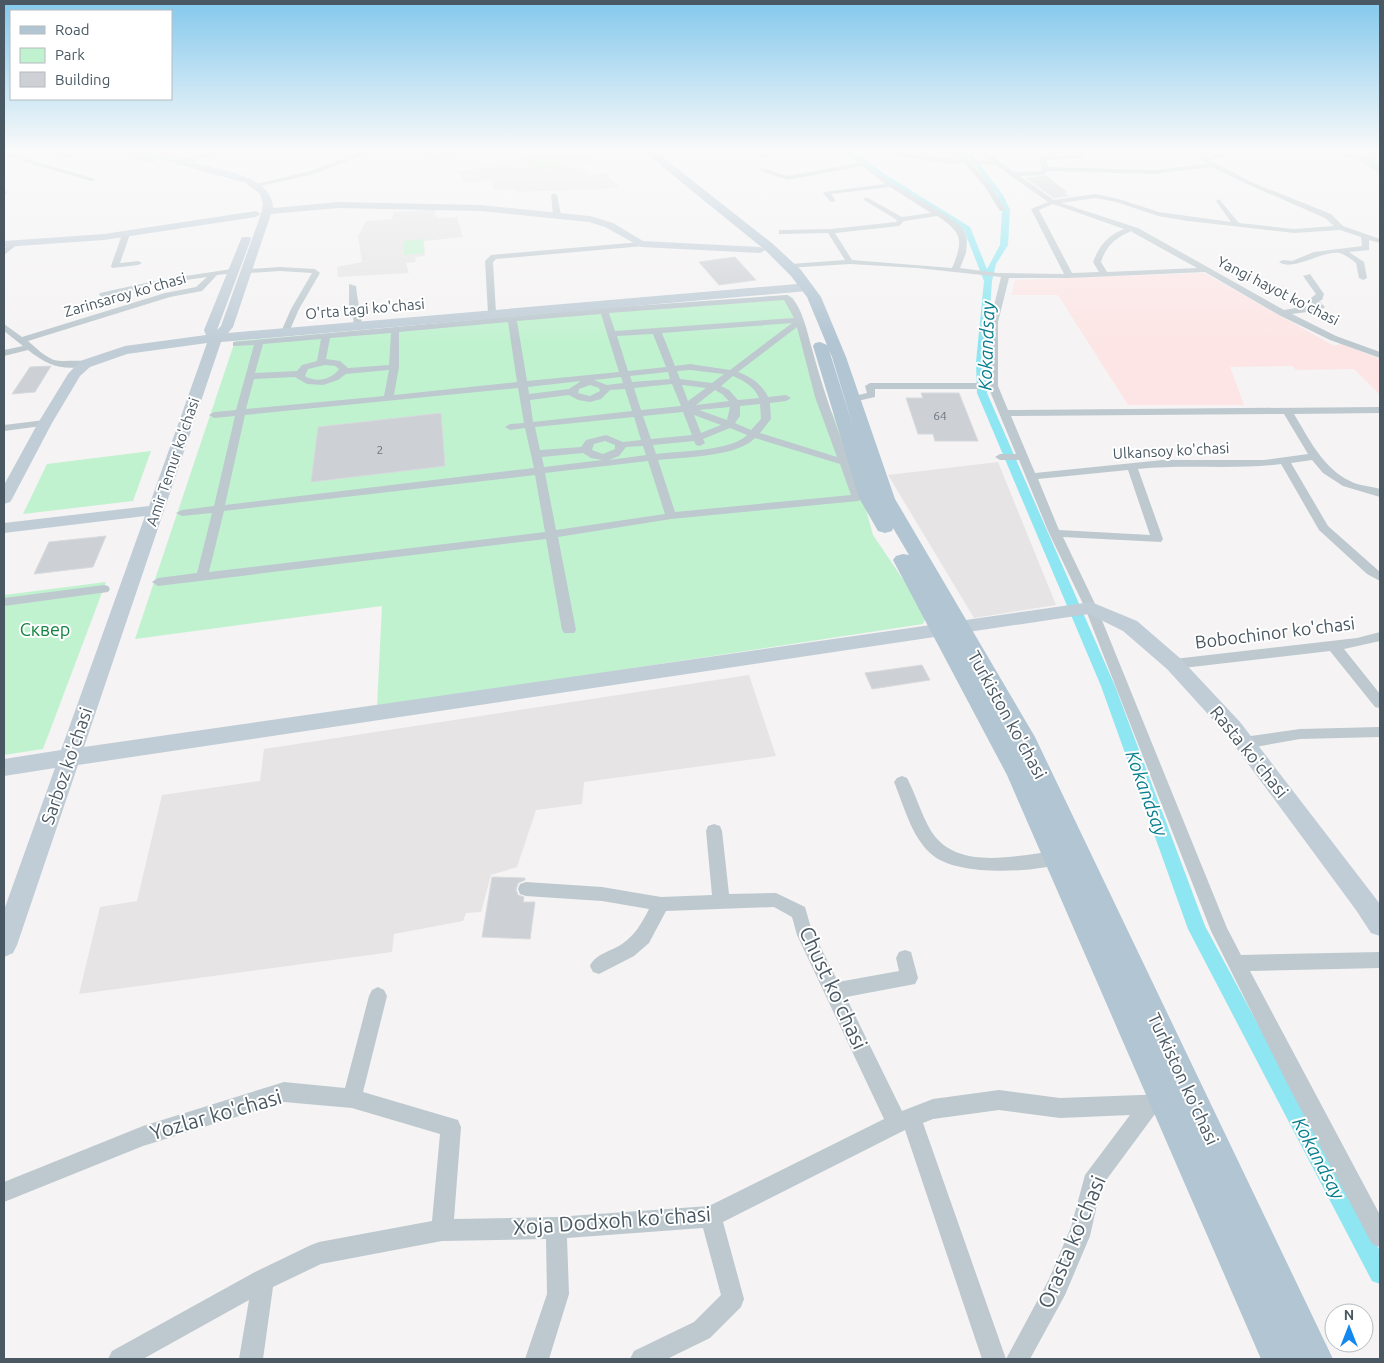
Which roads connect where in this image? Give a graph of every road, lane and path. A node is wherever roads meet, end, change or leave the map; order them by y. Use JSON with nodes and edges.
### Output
{"nodes":[{"id":1,"x":252,"y":215,"type":"edge"},
{"id":2,"x":261,"y":215,"type":"edge"},
{"id":3,"x":262,"y":215,"type":"edge"},
{"id":4,"x":553,"y":215,"type":"edge"},
{"id":5,"x":557,"y":215,"type":"joint"},
{"id":6,"x":717,"y":215,"type":"edge"},
{"id":7,"x":728,"y":215,"type":"edge"},
{"id":8,"x":893,"y":215,"type":"edge"},
{"id":9,"x":933,"y":215,"type":"edge"},
{"id":10,"x":938,"y":215,"type":"edge"},
{"id":11,"x":1036,"y":215,"type":"edge"},
{"id":12,"x":1091,"y":215,"type":"edge"},
{"id":13,"x":1163,"y":215,"type":"edge"},
{"id":14,"x":1230,"y":215,"type":"edge"},
{"id":15,"x":1325,"y":215,"type":"edge"},
{"id":16,"x":901,"y":219,"type":"junction"},
{"id":17,"x":1236,"y":224,"type":"junction"},
{"id":18,"x":1131,"y":228,"type":"junction"},
{"id":19,"x":1340,"y":228,"type":"junction"},
{"id":20,"x":782,"y":232,"type":"dead end"},
{"id":21,"x":830,"y":232,"type":"junction"},
{"id":22,"x":126,"y":234,"type":"junction"},
{"id":23,"x":1365,"y":235,"type":"junction"},
{"id":24,"x":1380,"y":241,"type":"edge"},
{"id":25,"x":16,"y":243,"type":"junction"},
{"id":26,"x":4,"y":244,"type":"edge"},
{"id":27,"x":641,"y":244,"type":"junction"},
{"id":28,"x":760,"y":250,"type":"junction"},
{"id":29,"x":1342,"y":251,"type":"junction"},
{"id":30,"x":4,"y":253,"type":"edge"},
{"id":31,"x":850,"y":262,"type":"junction"},
{"id":32,"x":1283,"y":262,"type":"dead end"},
{"id":33,"x":138,"y":263,"type":"dead end"},
{"id":34,"x":790,"y":266,"type":"junction"},
{"id":35,"x":955,"y":270,"type":"junction"},
{"id":36,"x":1204,"y":270,"type":"junction"},
{"id":37,"x":232,"y":271,"type":"junction"},
{"id":38,"x":248,"y":271,"type":"junction"},
{"id":39,"x":215,"y":273,"type":"junction"},
{"id":40,"x":1002,"y":275,"type":"junction"},
{"id":41,"x":1105,"y":275,"type":"junction"},
{"id":42,"x":1069,"y":276,"type":"junction"},
{"id":43,"x":1307,"y":276,"type":"dead end"},
{"id":44,"x":1363,"y":278,"type":"dead end"},
{"id":45,"x":352,"y":286,"type":"dead end"},
{"id":46,"x":801,"y":287,"type":"junction"},
{"id":47,"x":103,"y":294,"type":"dead end"},
{"id":48,"x":604,"y":311,"type":"junction"},
{"id":49,"x":492,"y":313,"type":"junction"},
{"id":50,"x":1282,"y":313,"type":"junction"},
{"id":51,"x":512,"y":319,"type":"junction"},
{"id":52,"x":800,"y":320,"type":"junction"},
{"id":53,"x":358,"y":325,"type":"junction"},
{"id":54,"x":4,"y":327,"type":"edge"},
{"id":55,"x":394,"y":330,"type":"junction"},
{"id":56,"x":656,"y":330,"type":"junction"},
{"id":57,"x":284,"y":332,"type":"junction"},
{"id":58,"x":612,"y":334,"type":"junction"},
{"id":59,"x":326,"y":336,"type":"junction"},
{"id":60,"x":215,"y":339,"type":"junction"},
{"id":61,"x":21,"y":340,"type":"junction"},
{"id":62,"x":259,"y":342,"type":"junction"},
{"id":63,"x":236,"y":344,"type":"dead end"},
{"id":64,"x":30,"y":347,"type":"junction"},
{"id":65,"x":4,"y":353,"type":"edge"},
{"id":66,"x":1380,"y":355,"type":"edge"},
{"id":67,"x":321,"y":362,"type":"junction"},
{"id":68,"x":85,"y":364,"type":"junction"},
{"id":69,"x":394,"y":367,"type":"junction"},
{"id":70,"x":669,"y":368,"type":"junction"},
{"id":71,"x":343,"y":372,"type":"junction"},
{"id":72,"x":729,"y":372,"type":"junction"},
{"id":73,"x":624,"y":373,"type":"junction"},
{"id":74,"x":300,"y":374,"type":"junction"},
{"id":75,"x":249,"y":376,"type":"junction"},
{"id":76,"x":674,"y":382,"type":"junction"},
{"id":77,"x":522,"y":384,"type":"junction"},
{"id":78,"x":628,"y":386,"type":"junction"},
{"id":79,"x":712,"y":386,"type":"junction"},
{"id":80,"x":993,"y":386,"type":"junction"},
{"id":81,"x":604,"y":388,"type":"junction"},
{"id":82,"x":573,"y":391,"type":"junction"},
{"id":83,"x":318,"y":394,"type":"junction"},
{"id":84,"x":389,"y":398,"type":"junction"},
{"id":85,"x":524,"y":398,"type":"junction"},
{"id":86,"x":591,"y":398,"type":"junction"},
{"id":87,"x":786,"y":398,"type":"dead end"},
{"id":88,"x":853,"y":399,"type":"junction"},
{"id":89,"x":764,"y":400,"type":"junction"},
{"id":90,"x":736,"y":403,"type":"junction"},
{"id":91,"x":685,"y":408,"type":"junction"},
{"id":92,"x":1287,"y":410,"type":"junction"},
{"id":93,"x":1380,"y":410,"type":"edge"},
{"id":94,"x":241,"y":412,"type":"junction"},
{"id":95,"x":638,"y":413,"type":"junction"},
{"id":96,"x":1004,"y":413,"type":"junction"},
{"id":97,"x":214,"y":414,"type":"dead end"},
{"id":98,"x":45,"y":423,"type":"junction"},
{"id":99,"x":729,"y":424,"type":"junction"},
{"id":100,"x":529,"y":425,"type":"junction"},
{"id":101,"x":510,"y":427,"type":"dead end"},
{"id":102,"x":4,"y":428,"type":"edge"},
{"id":103,"x":598,"y":429,"type":"junction"},
{"id":104,"x":754,"y":434,"type":"junction"},
{"id":105,"x":697,"y":436,"type":"junction"},
{"id":106,"x":648,"y":441,"type":"junction"},
{"id":107,"x":620,"y":445,"type":"junction"},
{"id":108,"x":586,"y":450,"type":"junction"},
{"id":109,"x":704,"y":452,"type":"junction"},
{"id":110,"x":535,"y":454,"type":"junction"},
{"id":111,"x":1000,"y":457,"type":"dead end"},
{"id":112,"x":1024,"y":457,"type":"junction"},
{"id":113,"x":1314,"y":457,"type":"junction"},
{"id":114,"x":652,"y":458,"type":"junction"},
{"id":115,"x":1284,"y":460,"type":"junction"},
{"id":116,"x":843,"y":462,"type":"junction"},
{"id":117,"x":1132,"y":466,"type":"junction"},
{"id":118,"x":540,"y":473,"type":"junction"},
{"id":119,"x":1030,"y":477,"type":"junction"},
{"id":120,"x":1380,"y":494,"type":"edge"},
{"id":121,"x":4,"y":499,"type":"edge"},
{"id":122,"x":220,"y":509,"type":"junction"},
{"id":123,"x":157,"y":510,"type":"junction"},
{"id":124,"x":182,"y":514,"type":"dead end"},
{"id":125,"x":671,"y":516,"type":"junction"},
{"id":126,"x":4,"y":528,"type":"edge"},
{"id":127,"x":1055,"y":533,"type":"junction"},
{"id":128,"x":550,"y":534,"type":"junction"},
{"id":129,"x":202,"y":577,"type":"junction"},
{"id":130,"x":1380,"y":577,"type":"edge"},
{"id":131,"x":158,"y":582,"type":"dead end"},
{"id":132,"x":130,"y":586,"type":"joint"},
{"id":133,"x":104,"y":589,"type":"dead end"},
{"id":134,"x":4,"y":602,"type":"edge"},
{"id":135,"x":1091,"y":608,"type":"junction"},
{"id":136,"x":950,"y":629,"type":"junction"},
{"id":137,"x":569,"y":630,"type":"dead end"},
{"id":138,"x":1380,"y":637,"type":"edge"},
{"id":139,"x":1333,"y":645,"type":"junction"},
{"id":140,"x":1174,"y":664,"type":"junction"},
{"id":141,"x":1380,"y":703,"type":"edge"},
{"id":142,"x":1380,"y":732,"type":"edge"},
{"id":143,"x":1244,"y":743,"type":"junction"},
{"id":144,"x":70,"y":759,"type":"junction"},
{"id":145,"x":4,"y":767,"type":"edge"},
{"id":146,"x":902,"y":782,"type":"dead end"},
{"id":147,"x":714,"y":831,"type":"dead end"},
{"id":148,"x":1057,"y":858,"type":"junction"},
{"id":149,"x":526,"y":889,"type":"dead end"},
{"id":150,"x":721,"y":902,"type":"junction"},
{"id":151,"x":1373,"y":903,"type":"edge"},
{"id":152,"x":661,"y":904,"type":"junction"},
{"id":153,"x":1380,"y":925,"type":"edge"},
{"id":154,"x":4,"y":945,"type":"edge"},
{"id":155,"x":905,"y":958,"type":"dead end"},
{"id":156,"x":1380,"y":960,"type":"edge"},
{"id":157,"x":1236,"y":963,"type":"junction"},
{"id":158,"x":599,"y":966,"type":"dead end"},
{"id":159,"x":833,"y":991,"type":"junction"},
{"id":160,"x":378,"y":996,"type":"dead end"},
{"id":161,"x":352,"y":1098,"type":"junction"},
{"id":162,"x":1159,"y":1105,"type":"junction"},
{"id":163,"x":904,"y":1121,"type":"junction"},
{"id":164,"x":4,"y":1192,"type":"edge"},
{"id":165,"x":711,"y":1218,"type":"junction"},
{"id":166,"x":556,"y":1228,"type":"junction"},
{"id":167,"x":442,"y":1230,"type":"junction"},
{"id":168,"x":1380,"y":1236,"type":"edge"},
{"id":169,"x":263,"y":1280,"type":"junction"},
{"id":170,"x":120,"y":1359,"type":"edge"},
{"id":171,"x":251,"y":1359,"type":"edge"},
{"id":172,"x":537,"y":1359,"type":"edge"},
{"id":173,"x":642,"y":1359,"type":"edge"},
{"id":174,"x":994,"y":1359,"type":"edge"},
{"id":175,"x":1017,"y":1359,"type":"edge"},
{"id":176,"x":1280,"y":1359,"type":"edge"},
{"id":177,"x":1314,"y":1359,"type":"edge"}],
"edges":[{"from":1,"to":22,"type":"main road"},
{"from":2,"to":37,"type":"main road"},
{"from":3,"to":38,"type":"main road"},
{"from":4,"to":5,"type":"main road"},
{"from":5,"to":27,"type":"main road"},
{"from":6,"to":28,"type":"main road","name":"Turkiston ko'chasi"},
{"from":7,"to":34,"type":"main road","name":"Turkiston ko'chasi"},
{"from":8,"to":16,"type":"street"},
{"from":9,"to":16,"type":"street"},
{"from":10,"to":35,"type":"street"},
{"from":11,"to":42,"type":"street"},
{"from":12,"to":18,"type":"street","name":"Yangi hayot ko'chasi"},
{"from":13,"to":17,"type":"street"},
{"from":14,"to":17,"type":"street"},
{"from":15,"to":19,"type":"street"},
{"from":16,"to":21,"type":"street"},
{"from":17,"to":19,"type":"street"},
{"from":18,"to":36,"type":"street","name":"Yangi hayot ko'chasi"},
{"from":18,"to":41,"type":"street"},
{"from":19,"to":23,"type":"street"},
{"from":20,"to":21,"type":"street"},
{"from":21,"to":31,"type":"street"},
{"from":22,"to":25,"type":"main road"},
{"from":22,"to":33,"type":"street"},
{"from":23,"to":24,"type":"street"},
{"from":23,"to":29,"type":"street"},
{"from":25,"to":26,"type":"main road"},
{"from":25,"to":30,"type":"street"},
{"from":27,"to":28,"type":"main road"},
{"from":27,"to":49,"type":"street"},
{"from":28,"to":46,"type":"main road","name":"Turkiston ko'chasi"},
{"from":29,"to":32,"type":"street"},
{"from":29,"to":44,"type":"street"},
{"from":31,"to":34,"type":"street"},
{"from":31,"to":35,"type":"street"},
{"from":34,"to":46,"type":"main road","name":"Turkiston ko'chasi"},
{"from":35,"to":40,"type":"street"},
{"from":36,"to":41,"type":"street"},
{"from":36,"to":50,"type":"street","name":"Yangi hayot ko'chasi"},
{"from":37,"to":39,"type":"street"},
{"from":37,"to":60,"type":"main road"},
{"from":38,"to":57,"type":"street"},
{"from":38,"to":60,"type":"main road"},
{"from":39,"to":47,"type":"street"},
{"from":39,"to":61,"type":"street","name":"Zarinsaroy ko'chasi"},
{"from":40,"to":42,"type":"street"},
{"from":40,"to":80,"type":"street"},
{"from":41,"to":42,"type":"street"},
{"from":43,"to":50,"type":"street"},
{"from":45,"to":53,"type":"street"},
{"from":46,"to":49,"type":"main road","name":"O'rta tagi ko'chasi"},
{"from":46,"to":88,"type":"main road","name":"Turkiston ko'chasi"},
{"from":46,"to":136,"type":"main road","name":"Turkiston ko'chasi"},
{"from":48,"to":51,"type":"street"},
{"from":48,"to":52,"type":"street"},
{"from":48,"to":58,"type":"street"},
{"from":49,"to":53,"type":"main road","name":"O'rta tagi ko'chasi"},
{"from":50,"to":66,"type":"street","name":"Yangi hayot ko'chasi"},
{"from":51,"to":55,"type":"street"},
{"from":51,"to":77,"type":"street"},
{"from":52,"to":56,"type":"street"},
{"from":52,"to":72,"type":"street"},
{"from":52,"to":116,"type":"street"},
{"from":53,"to":57,"type":"main road","name":"O'rta tagi ko'chasi"},
{"from":54,"to":61,"type":"street"},
{"from":55,"to":59,"type":"street"},
{"from":55,"to":69,"type":"street"},
{"from":56,"to":58,"type":"street"},
{"from":56,"to":70,"type":"street"},
{"from":57,"to":60,"type":"main road","name":"O'rta tagi ko'chasi"},
{"from":58,"to":73,"type":"street"},
{"from":59,"to":62,"type":"street"},
{"from":59,"to":67,"type":"street"},
{"from":60,"to":68,"type":"main road","name":"O'rta tagi ko'chasi"},
{"from":60,"to":123,"type":"main road","name":"Amir Temur ko'chasi"},
{"from":61,"to":64,"type":"street"},
{"from":62,"to":63,"type":"street"},
{"from":62,"to":75,"type":"street"},
{"from":64,"to":65,"type":"street"},
{"from":64,"to":68,"type":"street"},
{"from":67,"to":71,"type":"street"},
{"from":67,"to":74,"type":"street"},
{"from":68,"to":98,"type":"main road"},
{"from":69,"to":71,"type":"street"},
{"from":69,"to":84,"type":"street"},
{"from":70,"to":72,"type":"street"},
{"from":70,"to":73,"type":"street"},
{"from":70,"to":76,"type":"street"},
{"from":71,"to":83,"type":"street"},
{"from":72,"to":79,"type":"street"},
{"from":72,"to":89,"type":"street"},
{"from":73,"to":77,"type":"street"},
{"from":73,"to":78,"type":"street"},
{"from":74,"to":75,"type":"street"},
{"from":74,"to":83,"type":"street"},
{"from":75,"to":94,"type":"street"},
{"from":76,"to":78,"type":"street"},
{"from":76,"to":79,"type":"street"},
{"from":76,"to":91,"type":"street"},
{"from":77,"to":84,"type":"street"},
{"from":77,"to":85,"type":"street"},
{"from":78,"to":81,"type":"street"},
{"from":78,"to":95,"type":"street"},
{"from":79,"to":90,"type":"street"},
{"from":79,"to":91,"type":"street"},
{"from":80,"to":88,"type":"street"},
{"from":80,"to":96,"type":"street"},
{"from":81,"to":82,"type":"street"},
{"from":81,"to":86,"type":"street"},
{"from":82,"to":85,"type":"street"},
{"from":82,"to":86,"type":"street"},
{"from":83,"to":84,"type":"street"},
{"from":83,"to":94,"type":"street"},
{"from":85,"to":100,"type":"street"},
{"from":86,"to":103,"type":"street"},
{"from":87,"to":89,"type":"street"},
{"from":88,"to":136,"type":"main road","name":"Turkiston ko'chasi"},
{"from":89,"to":90,"type":"street"},
{"from":89,"to":104,"type":"street"},
{"from":90,"to":91,"type":"street"},
{"from":90,"to":99,"type":"street"},
{"from":91,"to":95,"type":"street"},
{"from":91,"to":99,"type":"street"},
{"from":91,"to":105,"type":"street"},
{"from":92,"to":93,"type":"street"},
{"from":92,"to":96,"type":"street"},
{"from":92,"to":113,"type":"street"},
{"from":94,"to":97,"type":"street"},
{"from":94,"to":122,"type":"street"},
{"from":95,"to":103,"type":"street"},
{"from":95,"to":106,"type":"street"},
{"from":96,"to":112,"type":"street"},
{"from":98,"to":102,"type":"street"},
{"from":98,"to":121,"type":"main road"},
{"from":99,"to":104,"type":"street"},
{"from":99,"to":105,"type":"street"},
{"from":100,"to":101,"type":"street"},
{"from":100,"to":103,"type":"street"},
{"from":100,"to":110,"type":"street"},
{"from":103,"to":107,"type":"street"},
{"from":103,"to":108,"type":"street"},
{"from":104,"to":109,"type":"street"},
{"from":104,"to":116,"type":"street"},
{"from":105,"to":106,"type":"street"},
{"from":105,"to":109,"type":"street"},
{"from":106,"to":107,"type":"street"},
{"from":106,"to":114,"type":"street"},
{"from":107,"to":108,"type":"street"},
{"from":108,"to":110,"type":"street"},
{"from":109,"to":114,"type":"street"},
{"from":110,"to":118,"type":"street"},
{"from":111,"to":112,"type":"street"},
{"from":112,"to":119,"type":"street"},
{"from":113,"to":115,"type":"street","name":"Ulkansoy ko'chasi"},
{"from":113,"to":120,"type":"street"},
{"from":114,"to":118,"type":"street"},
{"from":114,"to":125,"type":"street"},
{"from":115,"to":117,"type":"street","name":"Ulkansoy ko'chasi"},
{"from":115,"to":130,"type":"street"},
{"from":116,"to":125,"type":"street"},
{"from":117,"to":119,"type":"street","name":"Ulkansoy ko'chasi"},
{"from":117,"to":127,"type":"street"},
{"from":118,"to":122,"type":"street"},
{"from":118,"to":128,"type":"street"},
{"from":119,"to":127,"type":"street"},
{"from":122,"to":124,"type":"street"},
{"from":122,"to":129,"type":"street"},
{"from":123,"to":126,"type":"main road"},
{"from":123,"to":132,"type":"main road","name":"Amir Temur ko'chasi"},
{"from":125,"to":128,"type":"street"},
{"from":127,"to":135,"type":"street"},
{"from":128,"to":129,"type":"street"},
{"from":128,"to":137,"type":"street"},
{"from":129,"to":131,"type":"street"},
{"from":132,"to":144,"type":"main road","name":"Sarboz ko'chasi"},
{"from":133,"to":134,"type":"street"},
{"from":135,"to":136,"type":"main road"},
{"from":135,"to":140,"type":"main road","name":"Rasta ko'chasi"},
{"from":135,"to":157,"type":"street"},
{"from":136,"to":144,"type":"main road"},
{"from":136,"to":148,"type":"main road","name":"Turkiston ko'chasi"},
{"from":136,"to":177,"type":"main road","name":"Turkiston ko'chasi"},
{"from":138,"to":139,"type":"street","name":"Bobochinor ko'chasi"},
{"from":139,"to":140,"type":"street","name":"Bobochinor ko'chasi"},
{"from":139,"to":141,"type":"street"},
{"from":140,"to":143,"type":"main road","name":"Rasta ko'chasi"},
{"from":142,"to":143,"type":"street"},
{"from":143,"to":151,"type":"main road","name":"Rasta ko'chasi"},
{"from":144,"to":145,"type":"main road"},
{"from":144,"to":154,"type":"main road","name":"Sarboz ko'chasi"},
{"from":146,"to":148,"type":"street"},
{"from":147,"to":150,"type":"street"},
{"from":148,"to":162,"type":"main road","name":"Turkiston ko'chasi"},
{"from":149,"to":152,"type":"street","name":"Chust ko'chasi"},
{"from":150,"to":152,"type":"street","name":"Chust ko'chasi"},
{"from":150,"to":159,"type":"street","name":"Chust ko'chasi"},
{"from":151,"to":153,"type":"main road","name":"Rasta ko'chasi"},
{"from":152,"to":158,"type":"street"},
{"from":155,"to":159,"type":"street"},
{"from":156,"to":157,"type":"street"},
{"from":157,"to":168,"type":"street"},
{"from":159,"to":163,"type":"street","name":"Chust ko'chasi"},
{"from":160,"to":161,"type":"street"},
{"from":161,"to":164,"type":"street","name":"Yozlar ko'chasi"},
{"from":161,"to":167,"type":"street","name":"Yozlar ko'chasi"},
{"from":162,"to":163,"type":"street","name":"Xoja Dodxoh ko'chasi"},
{"from":162,"to":175,"type":"street","name":"Orasta ko'chasi"},
{"from":162,"to":176,"type":"main road","name":"Turkiston ko'chasi"},
{"from":163,"to":165,"type":"street","name":"Xoja Dodxoh ko'chasi"},
{"from":163,"to":174,"type":"street","name":"Chust ko'chasi"},
{"from":165,"to":166,"type":"street","name":"Xoja Dodxoh ko'chasi"},
{"from":165,"to":173,"type":"street"},
{"from":166,"to":167,"type":"street","name":"Xoja Dodxoh ko'chasi"},
{"from":166,"to":172,"type":"street"},
{"from":167,"to":169,"type":"street","name":"Xoja Dodxoh ko'chasi"},
{"from":169,"to":170,"type":"street","name":"Xoja Dodxoh ko'chasi"},
{"from":169,"to":171,"type":"street"}]}
